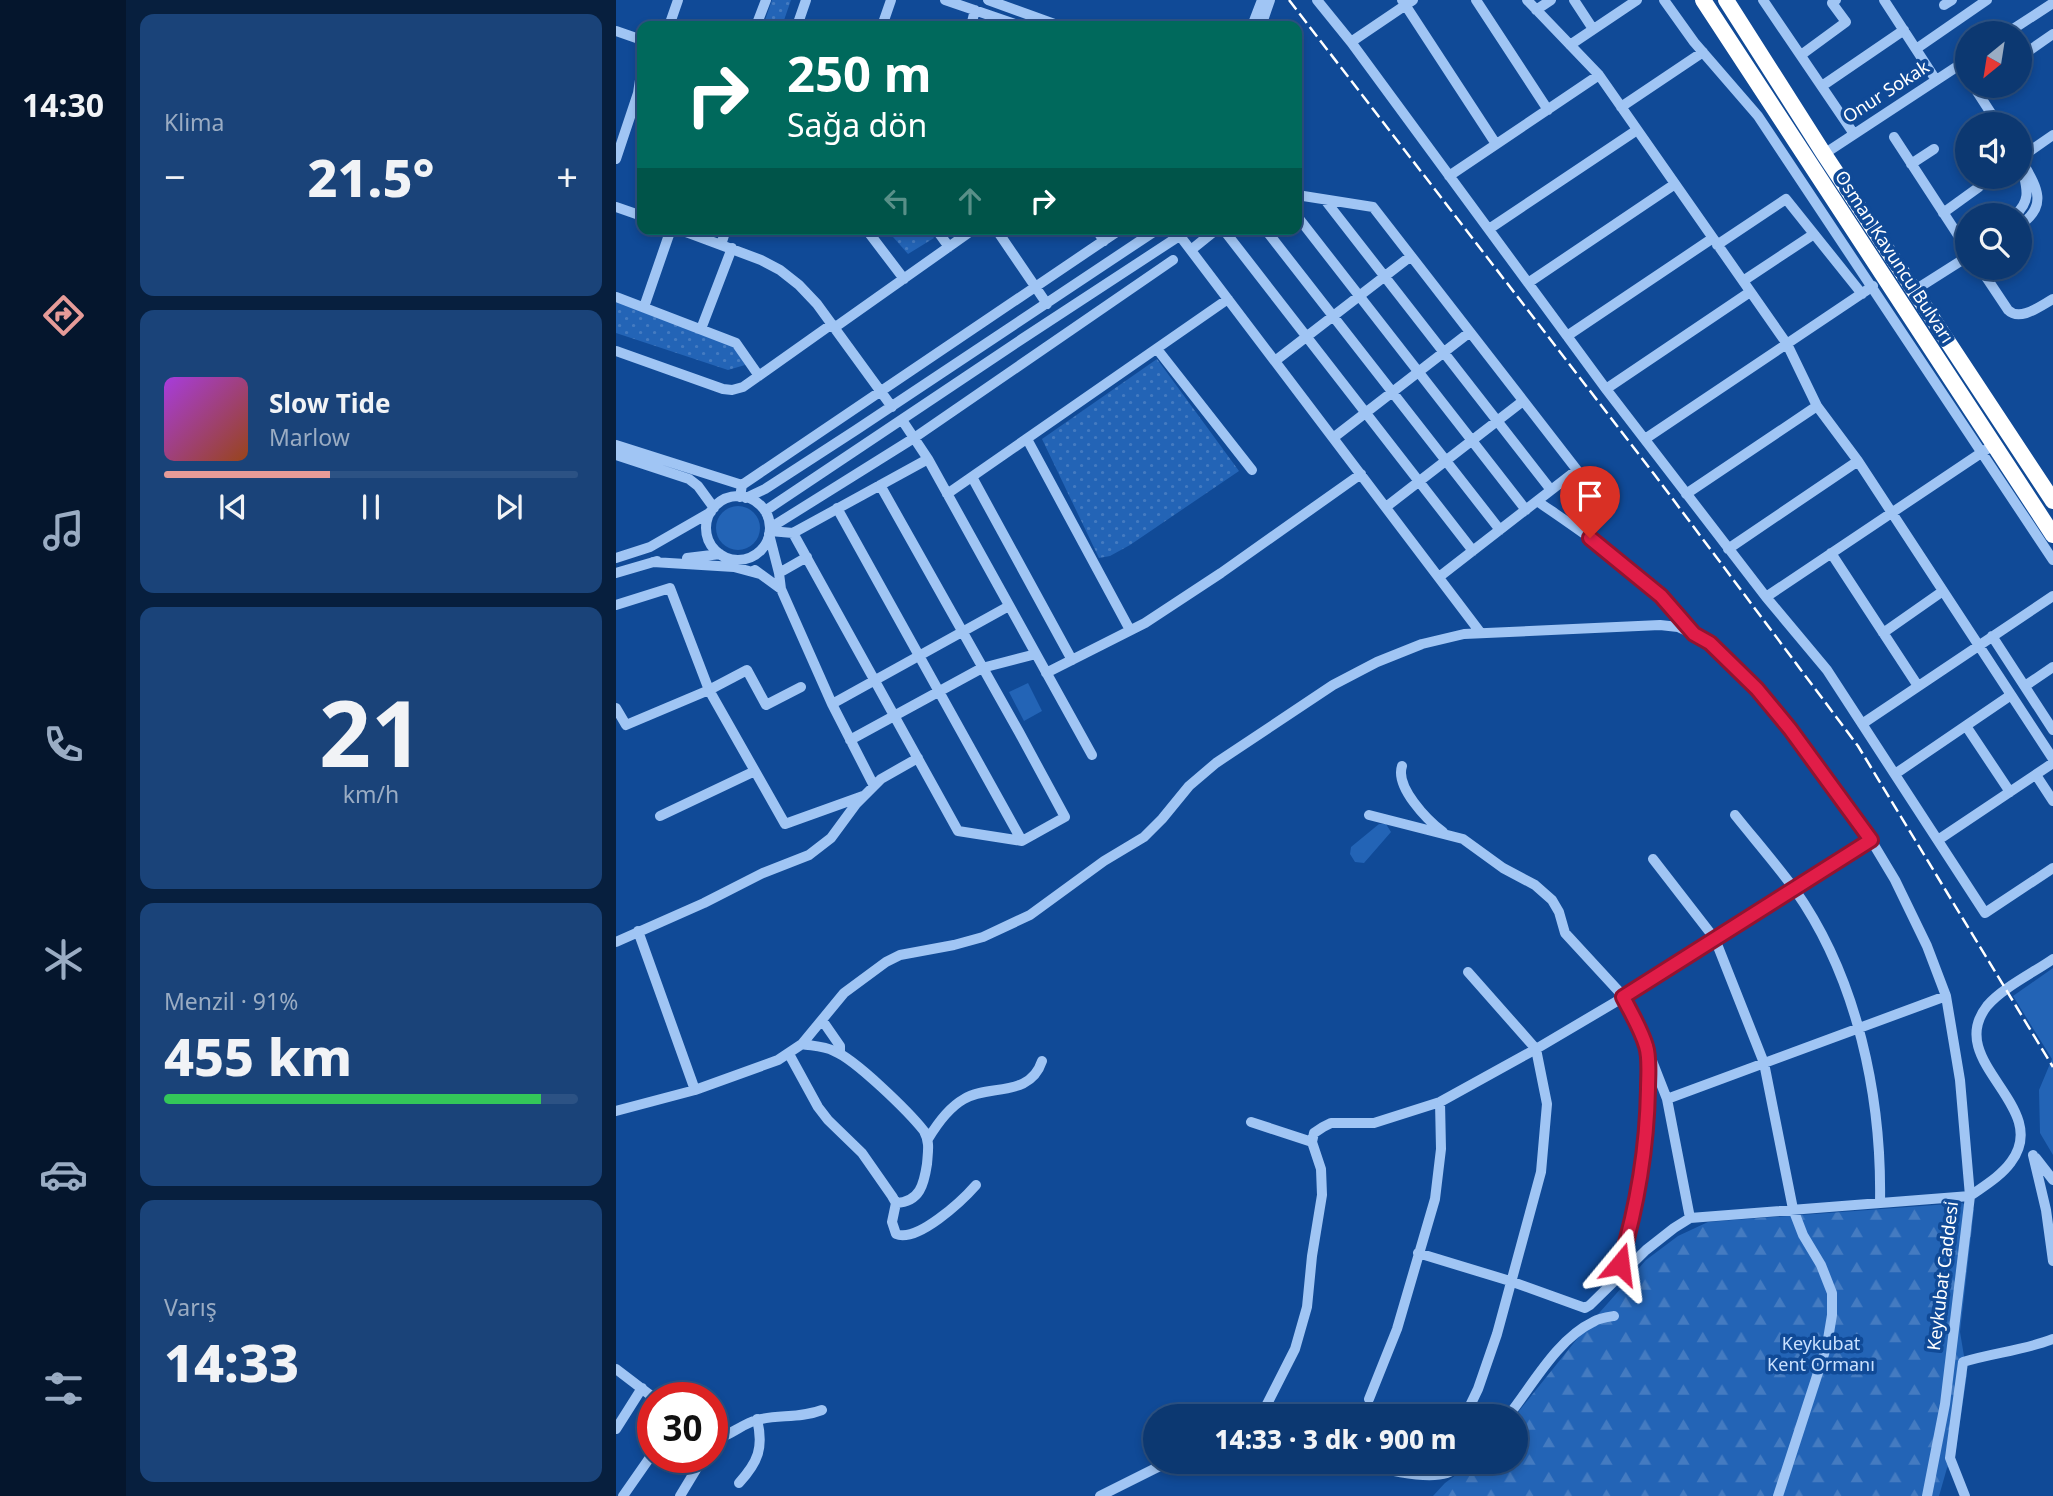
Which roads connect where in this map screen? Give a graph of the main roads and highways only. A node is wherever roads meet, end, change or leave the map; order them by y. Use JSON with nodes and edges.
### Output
{"nodes":[{"id":1,"x":1703,"y":0,"type":"edge"},
{"id":2,"x":1726,"y":0,"type":"edge"},
{"id":3,"x":2053,"y":501,"type":"edge"},
{"id":4,"x":2053,"y":535,"type":"edge"}],
"edges":[{"from":1,"to":4,"type":"highway","name":"Osman Kavuncu Bulvarı"},
{"from":2,"to":3,"type":"highway","name":"Osman Kavuncu Bulvarı"}]}
